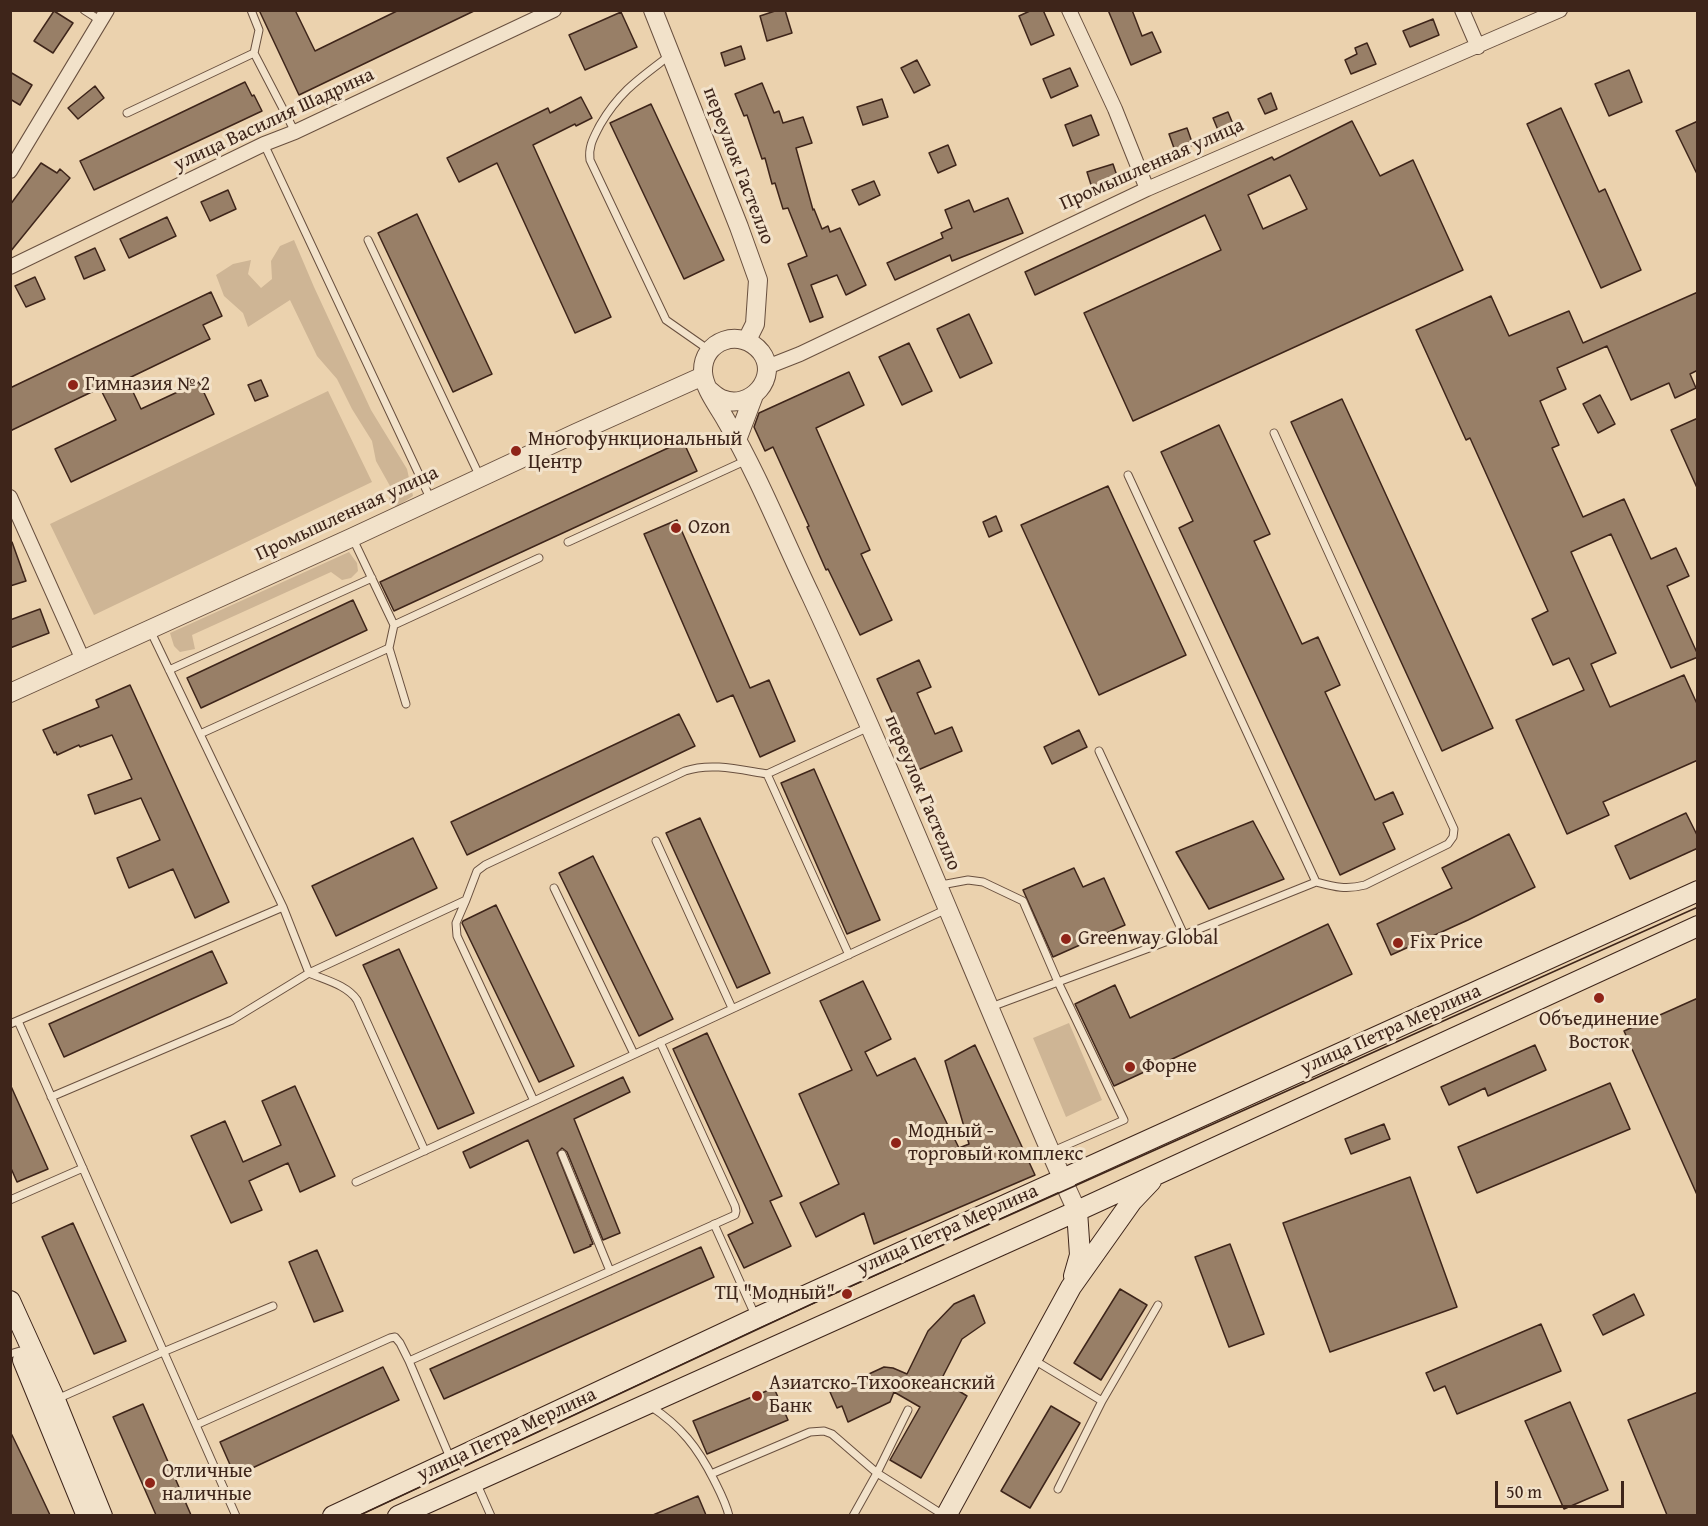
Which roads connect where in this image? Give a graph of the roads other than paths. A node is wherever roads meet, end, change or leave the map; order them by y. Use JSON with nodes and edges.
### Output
{"nodes":[{"id":1,"x":84,"y":10,"type":"edge"},
{"id":2,"x":251,"y":10,"type":"edge"},
{"id":3,"x":554,"y":10,"type":"edge"},
{"id":4,"x":653,"y":10,"type":"edge"},
{"id":5,"x":1069,"y":10,"type":"edge"},
{"id":6,"x":1462,"y":10,"type":"edge"},
{"id":7,"x":1560,"y":10,"type":"edge"},
{"id":8,"x":104,"y":16,"type":"edge"},
{"id":9,"x":1478,"y":46,"type":"junction"},
{"id":10,"x":254,"y":52,"type":"junction"},
{"id":11,"x":670,"y":55,"type":"junction"},
{"id":12,"x":127,"y":113,"type":"dead end"},
{"id":13,"x":295,"y":132,"type":"junction"},
{"id":14,"x":264,"y":144,"type":"junction"},
{"id":15,"x":10,"y":171,"type":"edge"},
{"id":16,"x":1147,"y":189,"type":"junction"},
{"id":17,"x":368,"y":240,"type":"dead end"},
{"id":18,"x":10,"y":267,"type":"edge"},
{"id":19,"x":758,"y":280,"type":"junction"},
{"id":20,"x":747,"y":340,"type":"junction"},
{"id":21,"x":709,"y":350,"type":"junction"},
{"id":22,"x":764,"y":360,"type":"junction"},
{"id":23,"x":706,"y":383,"type":"junction"},
{"id":24,"x":754,"y":395,"type":"junction"},
{"id":25,"x":1274,"y":433,"type":"dead end"},
{"id":26,"x":737,"y":440,"type":"junction"},
{"id":27,"x":747,"y":460,"type":"junction"},
{"id":28,"x":1128,"y":475,"type":"dead end"},
{"id":29,"x":480,"y":477,"type":"junction"},
{"id":30,"x":10,"y":497,"type":"edge"},
{"id":31,"x":431,"y":500,"type":"junction"},
{"id":32,"x":353,"y":537,"type":"junction"},
{"id":33,"x":568,"y":542,"type":"dead end"},
{"id":34,"x":539,"y":558,"type":"dead end"},
{"id":35,"x":372,"y":579,"type":"junction"},
{"id":36,"x":394,"y":625,"type":"junction"},
{"id":37,"x":150,"y":630,"type":"junction"},
{"id":38,"x":389,"y":648,"type":"junction"},
{"id":39,"x":83,"y":660,"type":"junction"},
{"id":40,"x":169,"y":670,"type":"junction"},
{"id":41,"x":10,"y":693,"type":"edge"},
{"id":42,"x":406,"y":704,"type":"dead end"},
{"id":43,"x":870,"y":726,"type":"junction"},
{"id":44,"x":200,"y":734,"type":"junction"},
{"id":45,"x":1100,"y":751,"type":"dead end"},
{"id":46,"x":768,"y":774,"type":"junction"},
{"id":47,"x":656,"y":841,"type":"dead end"},
{"id":48,"x":1316,"y":882,"type":"junction"},
{"id":49,"x":937,"y":886,"type":"junction"},
{"id":50,"x":554,"y":888,"type":"dead end"},
{"id":51,"x":1698,"y":891,"type":"edge"},
{"id":52,"x":466,"y":900,"type":"junction"},
{"id":53,"x":283,"y":907,"type":"junction"},
{"id":54,"x":947,"y":909,"type":"junction"},
{"id":55,"x":1698,"y":926,"type":"edge"},
{"id":56,"x":1185,"y":935,"type":"junction"},
{"id":57,"x":849,"y":955,"type":"junction"},
{"id":58,"x":309,"y":973,"type":"junction"},
{"id":59,"x":1058,"y":982,"type":"junction"},
{"id":60,"x":732,"y":1008,"type":"junction"},
{"id":61,"x":989,"y":1008,"type":"junction"},
{"id":62,"x":18,"y":1021,"type":"junction"},
{"id":63,"x":10,"y":1024,"type":"edge"},
{"id":64,"x":660,"y":1042,"type":"junction"},
{"id":65,"x":634,"y":1054,"type":"junction"},
{"id":66,"x":51,"y":1097,"type":"junction"},
{"id":67,"x":534,"y":1101,"type":"junction"},
{"id":68,"x":425,"y":1151,"type":"junction"},
{"id":69,"x":1050,"y":1152,"type":"junction"},
{"id":70,"x":562,"y":1154,"type":"dead end"},
{"id":71,"x":83,"y":1168,"type":"junction"},
{"id":72,"x":1159,"y":1173,"type":"junction"},
{"id":73,"x":1062,"y":1178,"type":"junction"},
{"id":74,"x":356,"y":1182,"type":"dead end"},
{"id":75,"x":10,"y":1200,"type":"edge"},
{"id":76,"x":1077,"y":1211,"type":"junction"},
{"id":77,"x":714,"y":1224,"type":"junction"},
{"id":78,"x":609,"y":1271,"type":"junction"},
{"id":79,"x":1071,"y":1287,"type":"junction"},
{"id":80,"x":10,"y":1301,"type":"edge"},
{"id":81,"x":1158,"y":1305,"type":"dead end"},
{"id":82,"x":273,"y":1306,"type":"dead end"},
{"id":83,"x":756,"y":1318,"type":"junction"},
{"id":84,"x":10,"y":1325,"type":"edge"},
{"id":85,"x":164,"y":1352,"type":"junction"},
{"id":86,"x":15,"y":1353,"type":"edge"},
{"id":87,"x":1032,"y":1359,"type":"junction"},
{"id":88,"x":409,"y":1361,"type":"junction"},
{"id":89,"x":55,"y":1400,"type":"junction"},
{"id":90,"x":1102,"y":1401,"type":"junction"},
{"id":91,"x":647,"y":1404,"type":"junction"},
{"id":92,"x":908,"y":1410,"type":"dead end"},
{"id":93,"x":196,"y":1425,"type":"junction"},
{"id":94,"x":452,"y":1461,"type":"junction"},
{"id":95,"x":877,"y":1473,"type":"junction"},
{"id":96,"x":711,"y":1474,"type":"junction"},
{"id":97,"x":475,"y":1481,"type":"junction"},
{"id":98,"x":1058,"y":1489,"type":"dead end"},
{"id":99,"x":87,"y":1515,"type":"edge"},
{"id":100,"x":102,"y":1515,"type":"edge"},
{"id":101,"x":236,"y":1515,"type":"edge"},
{"id":102,"x":333,"y":1515,"type":"edge"},
{"id":103,"x":398,"y":1515,"type":"edge"},
{"id":104,"x":491,"y":1515,"type":"edge"},
{"id":105,"x":729,"y":1515,"type":"edge"},
{"id":106,"x":853,"y":1515,"type":"edge"},
{"id":107,"x":945,"y":1515,"type":"edge"}],
"edges":[{"from":1,"to":8,"type":"lane"},
{"from":2,"to":10,"type":"lane"},
{"from":3,"to":13,"type":"street","name":"улица Василия Шадрина"},
{"from":4,"to":11,"type":"street","name":"переулок Гастелло"},
{"from":5,"to":16,"type":"street"},
{"from":6,"to":9,"type":"street"},
{"from":7,"to":9,"type":"street","name":"Промышленная улица"},
{"from":8,"to":15,"type":"street"},
{"from":9,"to":16,"type":"street","name":"Промышленная улица"},
{"from":10,"to":12,"type":"lane"},
{"from":10,"to":13,"type":"lane"},
{"from":11,"to":19,"type":"street","name":"переулок Гастелло"},
{"from":11,"to":21,"type":"lane"},
{"from":13,"to":14,"type":"street","name":"улица Василия Шадрина"},
{"from":14,"to":18,"type":"street","name":"улица Василия Шадрина"},
{"from":14,"to":31,"type":"lane"},
{"from":16,"to":22,"type":"street","name":"Промышленная улица"},
{"from":17,"to":29,"type":"lane"},
{"from":19,"to":20,"type":"street","name":"переулок Гастелло"},
{"from":19,"to":22,"type":"street"},
{"from":20,"to":21,"type":"street"},
{"from":20,"to":22,"type":"street"},
{"from":21,"to":23,"type":"street"},
{"from":22,"to":24,"type":"street"},
{"from":23,"to":24,"type":"street"},
{"from":23,"to":26,"type":"street","name":"переулок Гастелло"},
{"from":23,"to":29,"type":"street","name":"Промышленная улица"},
{"from":24,"to":26,"type":"street"},
{"from":25,"to":48,"type":"lane"},
{"from":26,"to":27,"type":"street","name":"переулок Гастелло"},
{"from":27,"to":33,"type":"lane"},
{"from":27,"to":43,"type":"street","name":"переулок Гастелло"},
{"from":28,"to":48,"type":"lane"},
{"from":29,"to":31,"type":"street","name":"Промышленная улица"},
{"from":30,"to":39,"type":"street"},
{"from":31,"to":32,"type":"street","name":"Промышленная улица"},
{"from":32,"to":35,"type":"lane"},
{"from":32,"to":37,"type":"street","name":"Промышленная улица"},
{"from":34,"to":36,"type":"lane"},
{"from":35,"to":36,"type":"lane"},
{"from":35,"to":40,"type":"lane"},
{"from":36,"to":38,"type":"lane"},
{"from":37,"to":39,"type":"street","name":"Промышленная улица"},
{"from":37,"to":40,"type":"lane"},
{"from":38,"to":42,"type":"lane"},
{"from":38,"to":44,"type":"lane"},
{"from":39,"to":41,"type":"street","name":"Промышленная улица"},
{"from":40,"to":44,"type":"lane"},
{"from":43,"to":46,"type":"lane"},
{"from":43,"to":49,"type":"street","name":"переулок Гастелло"},
{"from":44,"to":53,"type":"lane"},
{"from":45,"to":56,"type":"lane"},
{"from":46,"to":52,"type":"lane"},
{"from":46,"to":57,"type":"lane"},
{"from":47,"to":60,"type":"lane"},
{"from":48,"to":56,"type":"lane"},
{"from":49,"to":54,"type":"street","name":"переулок Гастелло"},
{"from":49,"to":59,"type":"lane"},
{"from":50,"to":65,"type":"lane"},
{"from":51,"to":73,"type":"main road","name":"улица Петра Мерлина"},
{"from":52,"to":58,"type":"lane"},
{"from":52,"to":67,"type":"lane"},
{"from":53,"to":58,"type":"lane"},
{"from":53,"to":62,"type":"lane"},
{"from":54,"to":57,"type":"lane"},
{"from":54,"to":61,"type":"street","name":"переулок Гастелло"},
{"from":55,"to":72,"type":"main road","name":"улица Петра Мерлина"},
{"from":56,"to":59,"type":"lane"},
{"from":57,"to":60,"type":"lane"},
{"from":58,"to":66,"type":"lane"},
{"from":58,"to":68,"type":"lane"},
{"from":59,"to":61,"type":"lane"},
{"from":59,"to":69,"type":"lane"},
{"from":60,"to":64,"type":"lane"},
{"from":61,"to":69,"type":"street","name":"переулок Гастелло"},
{"from":62,"to":63,"type":"lane"},
{"from":62,"to":66,"type":"lane"},
{"from":64,"to":65,"type":"lane"},
{"from":64,"to":77,"type":"lane"},
{"from":65,"to":67,"type":"lane"},
{"from":66,"to":71,"type":"lane"},
{"from":67,"to":68,"type":"lane"},
{"from":68,"to":74,"type":"lane"},
{"from":69,"to":73,"type":"street","name":"переулок Гастелло"},
{"from":70,"to":78,"type":"lane"},
{"from":71,"to":75,"type":"lane"},
{"from":71,"to":85,"type":"lane"},
{"from":72,"to":76,"type":"main road","name":"улица Петра Мерлина"},
{"from":72,"to":79,"type":"main road"},
{"from":73,"to":76,"type":"street","name":"переулок Гастелло"},
{"from":73,"to":83,"type":"main road","name":"улица Петра Мерлина"},
{"from":76,"to":79,"type":"main road"},
{"from":76,"to":91,"type":"main road","name":"улица Петра Мерлина"},
{"from":77,"to":78,"type":"lane"},
{"from":77,"to":83,"type":"lane"},
{"from":78,"to":88,"type":"lane"},
{"from":79,"to":87,"type":"main road"},
{"from":80,"to":89,"type":"main road"},
{"from":81,"to":90,"type":"lane"},
{"from":82,"to":85,"type":"lane"},
{"from":83,"to":94,"type":"main road","name":"улица Петра Мерлина"},
{"from":84,"to":86,"type":"main road"},
{"from":85,"to":89,"type":"lane"},
{"from":85,"to":93,"type":"lane"},
{"from":86,"to":99,"type":"main road"},
{"from":87,"to":90,"type":"lane"},
{"from":87,"to":107,"type":"main road"},
{"from":88,"to":93,"type":"lane"},
{"from":88,"to":94,"type":"lane"},
{"from":89,"to":100,"type":"main road"},
{"from":90,"to":98,"type":"lane"},
{"from":91,"to":96,"type":"lane"},
{"from":91,"to":97,"type":"main road","name":"улица Петра Мерлина"},
{"from":92,"to":95,"type":"lane"},
{"from":93,"to":101,"type":"lane"},
{"from":94,"to":102,"type":"main road","name":"улица Петра Мерлина"},
{"from":95,"to":96,"type":"lane"},
{"from":95,"to":106,"type":"lane"},
{"from":95,"to":107,"type":"lane"},
{"from":96,"to":105,"type":"lane"},
{"from":97,"to":103,"type":"main road","name":"улица Петра Мерлина"},
{"from":97,"to":104,"type":"lane"}]}
